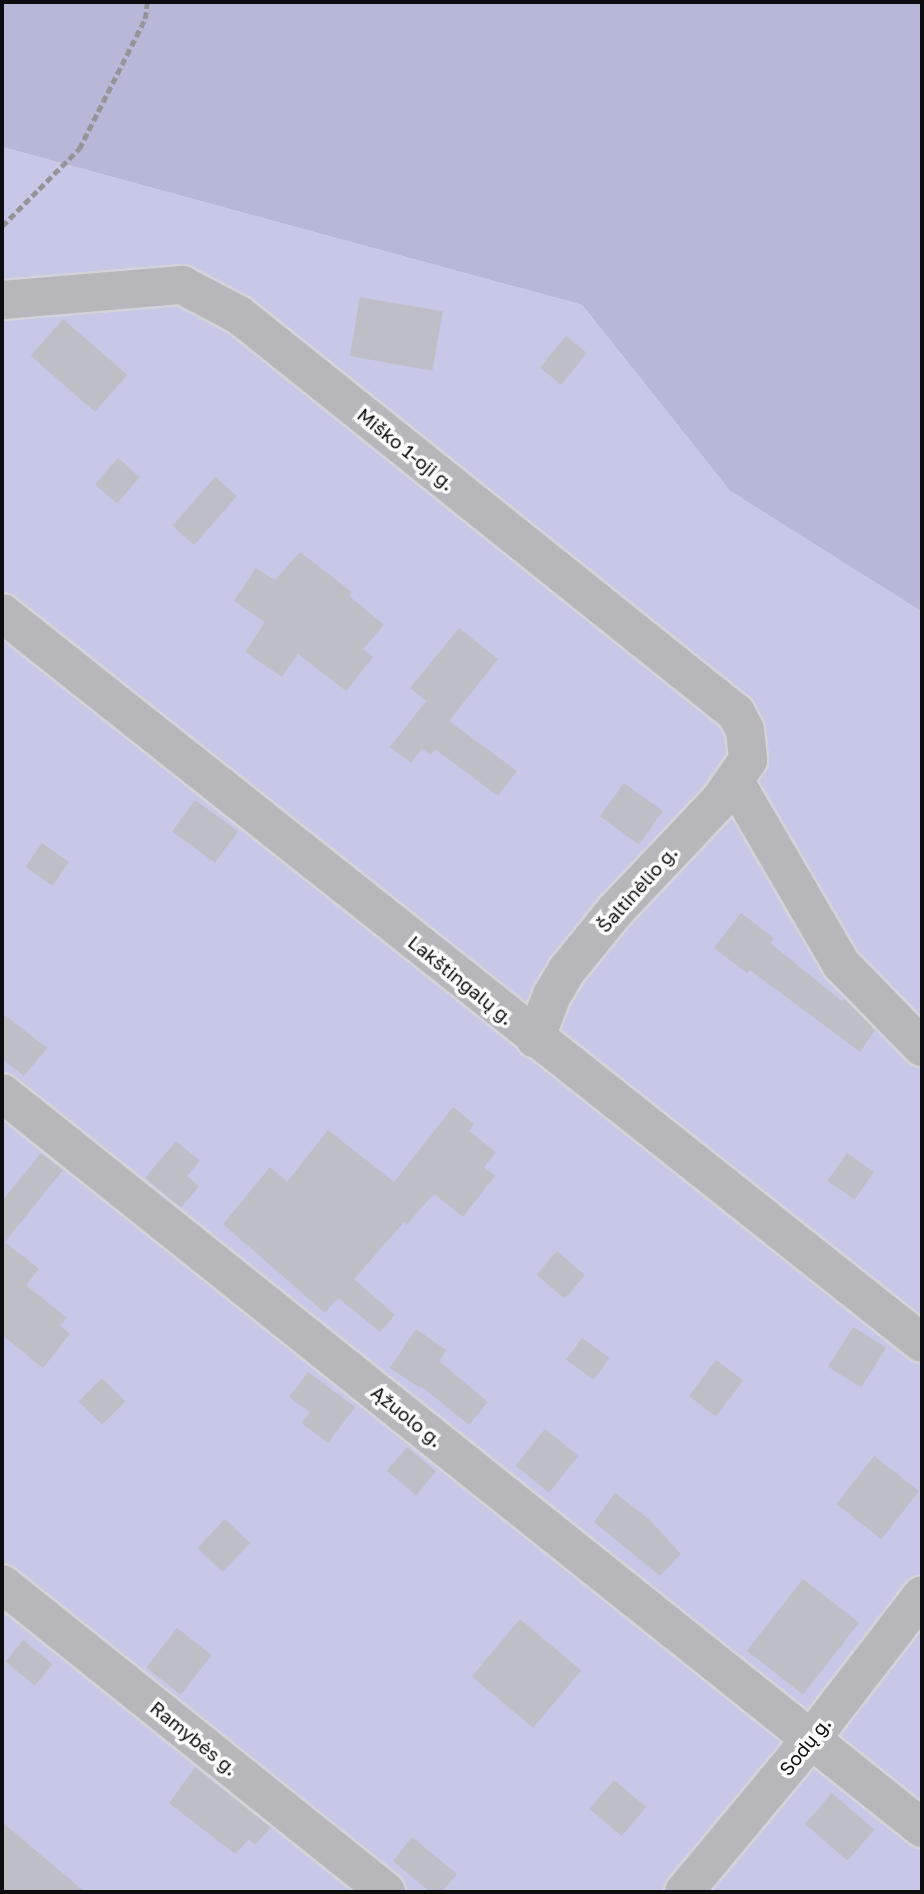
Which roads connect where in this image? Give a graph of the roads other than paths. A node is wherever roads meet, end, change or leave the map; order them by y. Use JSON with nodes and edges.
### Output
{"nodes":[{"id":1,"x":2,"y":300,"type":"edge"},
{"id":2,"x":2,"y":613,"type":"edge"},
{"id":3,"x":741,"y":763,"type":"junction"},
{"id":4,"x":535,"y":1039,"type":"junction"},
{"id":5,"x":922,"y":1047,"type":"edge"},
{"id":6,"x":2,"y":1093,"type":"edge"},
{"id":7,"x":922,"y":1343,"type":"edge"},
{"id":8,"x":2,"y":1584,"type":"edge"},
{"id":9,"x":922,"y":1595,"type":"edge"},
{"id":10,"x":812,"y":1738,"type":"junction"},
{"id":11,"x":922,"y":1828,"type":"edge"},
{"id":12,"x":386,"y":1892,"type":"edge"},
{"id":13,"x":684,"y":1892,"type":"edge"}],
"edges":[{"from":1,"to":3,"type":"street","name":"Miško 1-oji g."},
{"from":2,"to":4,"type":"street","name":"Lakštingalų g."},
{"from":3,"to":4,"type":"street","name":"Šaltinėlio g."},
{"from":3,"to":5,"type":"street","name":"Miško 1-oji g."},
{"from":4,"to":7,"type":"street","name":"Lakštingalų g."},
{"from":6,"to":10,"type":"street","name":"Ąžuolo g."},
{"from":8,"to":12,"type":"street","name":"Ramybės g."},
{"from":9,"to":10,"type":"street","name":"Sodų g."},
{"from":10,"to":11,"type":"street","name":"Ąžuolo g."},
{"from":10,"to":13,"type":"street","name":"Sodų g."}]}
